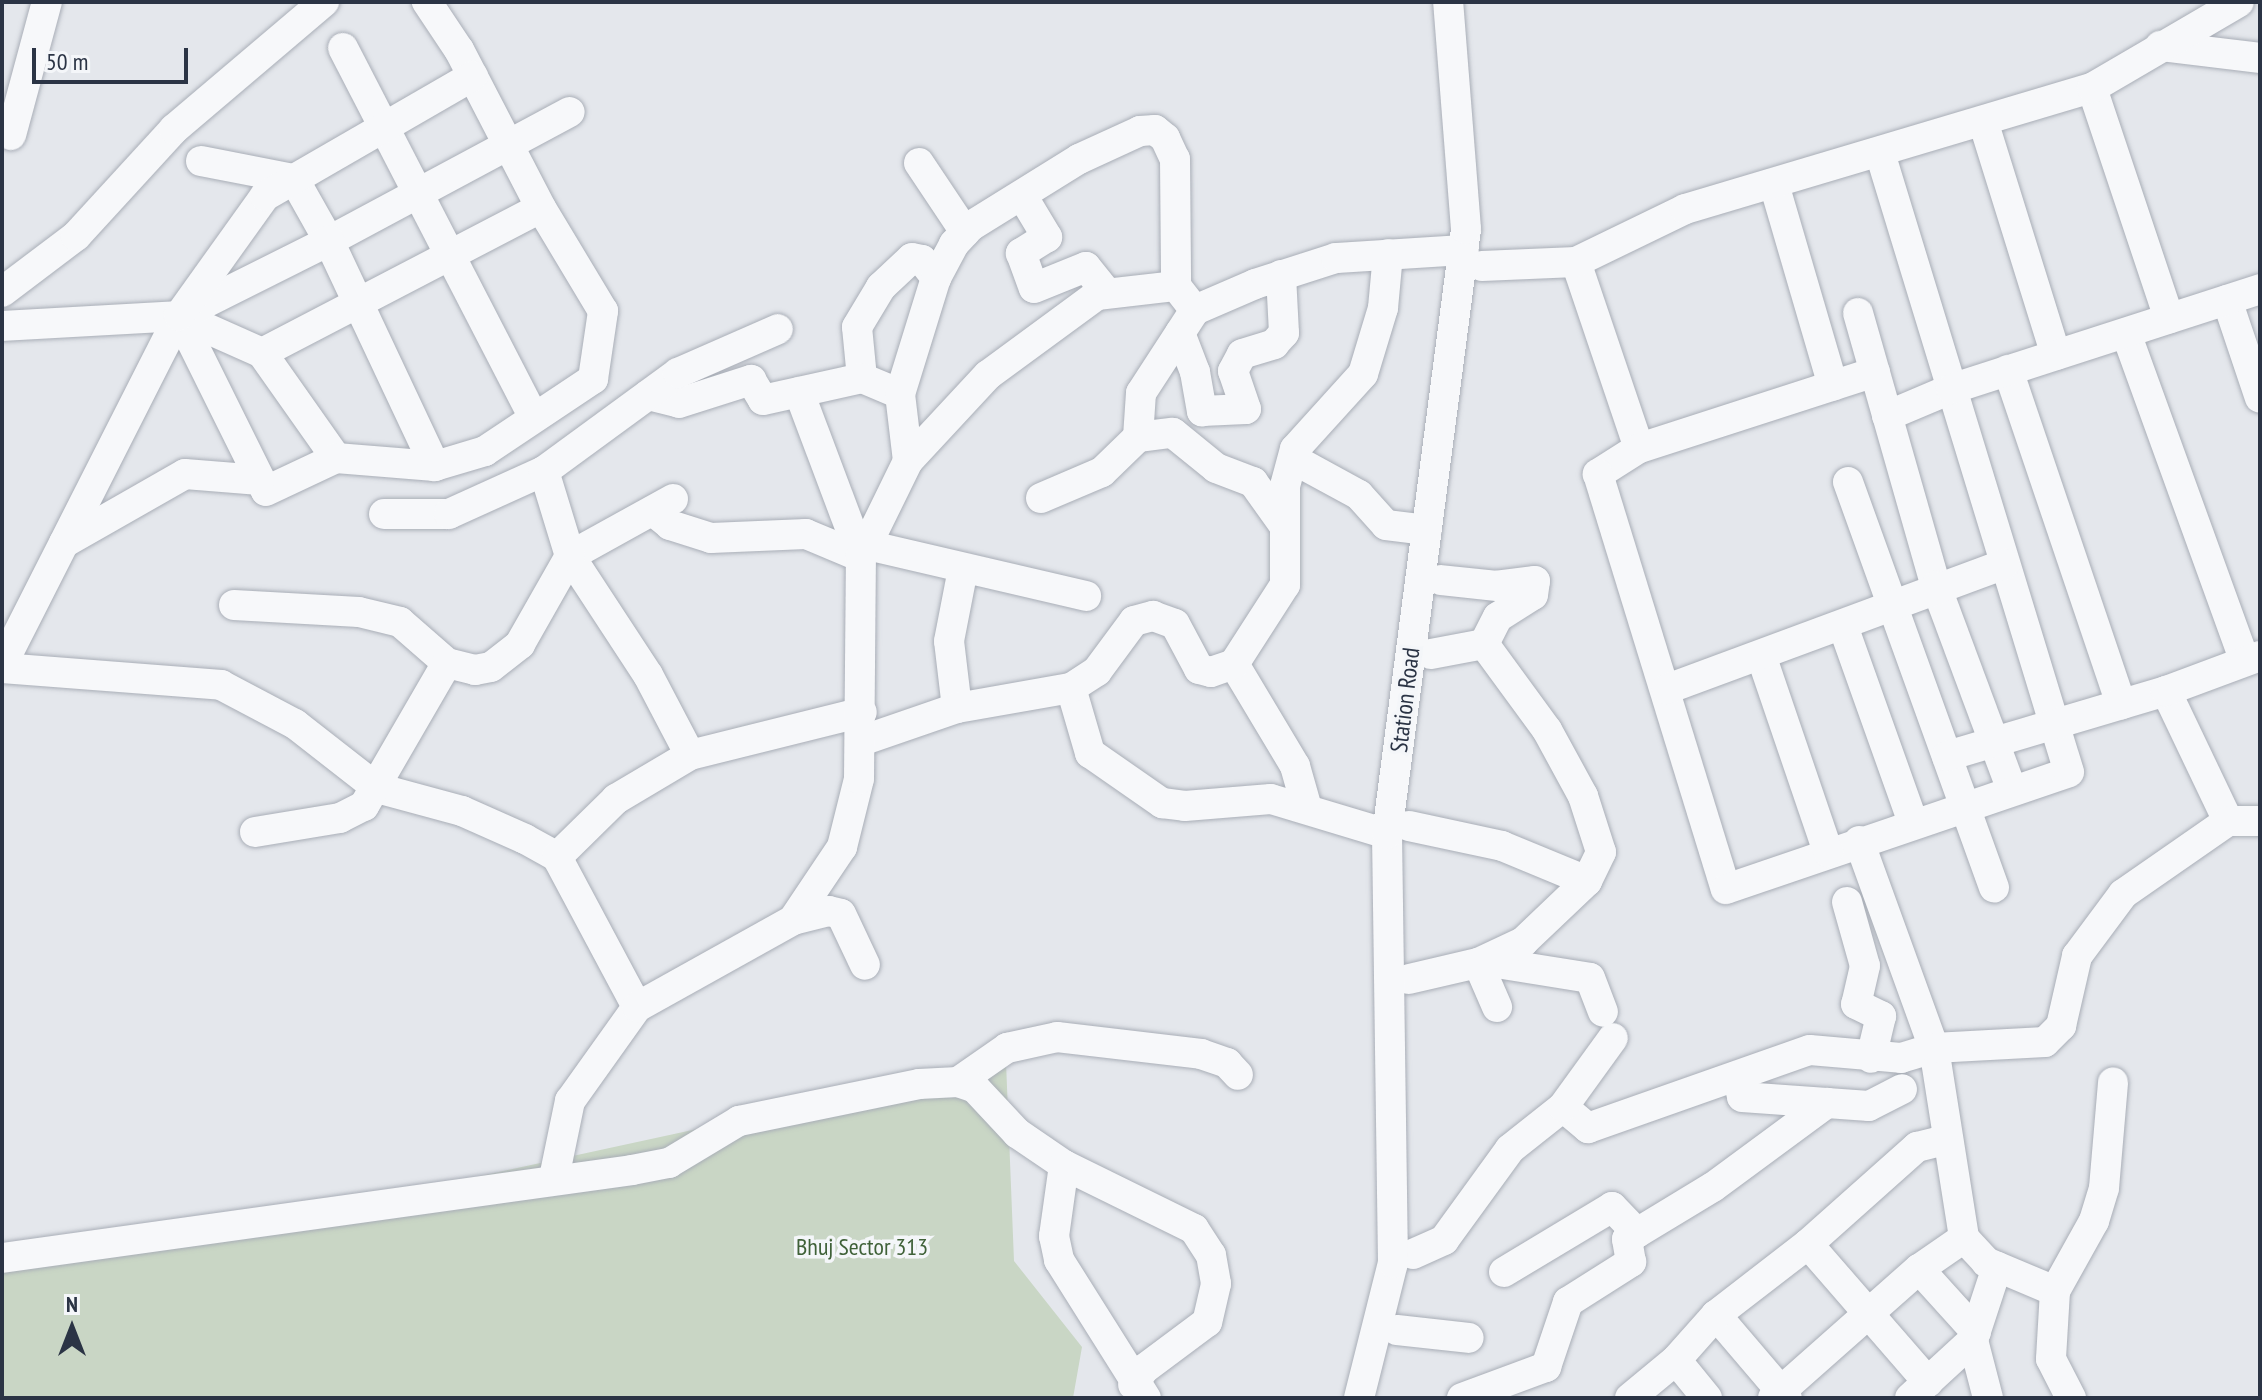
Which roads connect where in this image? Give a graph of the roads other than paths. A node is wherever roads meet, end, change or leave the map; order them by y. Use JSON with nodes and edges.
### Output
{"nodes":[{"id":1,"x":47,"y":2,"type":"edge"},
{"id":2,"x":324,"y":2,"type":"edge"},
{"id":3,"x":427,"y":2,"type":"edge"},
{"id":4,"x":1448,"y":2,"type":"edge"},
{"id":5,"x":1468,"y":2,"type":"edge"},
{"id":6,"x":2239,"y":2,"type":"edge"},
{"id":7,"x":2160,"y":46,"type":"junction"},
{"id":8,"x":343,"y":48,"type":"dead end"},
{"id":9,"x":2260,"y":58,"type":"edge"},
{"id":10,"x":473,"y":76,"type":"junction"},
{"id":11,"x":2092,"y":88,"type":"junction"},
{"id":12,"x":570,"y":112,"type":"dead end"},
{"id":13,"x":1983,"y":121,"type":"junction"},
{"id":14,"x":387,"y":129,"type":"junction"},
{"id":15,"x":14,"y":136,"type":"edge"},
{"id":16,"x":511,"y":144,"type":"junction"},
{"id":17,"x":1880,"y":153,"type":"junction"},
{"id":18,"x":201,"y":161,"type":"dead end"},
{"id":19,"x":919,"y":163,"type":"dead end"},
{"id":20,"x":294,"y":179,"type":"junction"},
{"id":21,"x":1774,"y":184,"type":"junction"},
{"id":22,"x":421,"y":192,"type":"junction"},
{"id":23,"x":1023,"y":197,"type":"junction"},
{"id":24,"x":541,"y":208,"type":"junction"},
{"id":25,"x":965,"y":232,"type":"junction"},
{"id":26,"x":329,"y":241,"type":"junction"},
{"id":27,"x":1388,"y":254,"type":"junction"},
{"id":28,"x":452,"y":255,"type":"junction"},
{"id":29,"x":1473,"y":258,"type":"junction"},
{"id":30,"x":1576,"y":262,"type":"junction"},
{"id":31,"x":1281,"y":275,"type":"junction"},
{"id":32,"x":936,"y":278,"type":"junction"},
{"id":33,"x":1176,"y":286,"type":"junction"},
{"id":34,"x":2260,"y":289,"type":"edge"},
{"id":35,"x":2,"y":292,"type":"edge"},
{"id":36,"x":1106,"y":292,"type":"junction"},
{"id":37,"x":2227,"y":300,"type":"junction"},
{"id":38,"x":360,"y":304,"type":"junction"},
{"id":39,"x":1858,"y":313,"type":"dead end"},
{"id":40,"x":179,"y":316,"type":"junction"},
{"id":41,"x":2169,"y":318,"type":"junction"},
{"id":42,"x":1188,"y":322,"type":"junction"},
{"id":43,"x":2,"y":326,"type":"edge"},
{"id":44,"x":778,"y":329,"type":"dead end"},
{"id":45,"x":2126,"y":333,"type":"junction"},
{"id":46,"x":262,"y":353,"type":"junction"},
{"id":47,"x":2056,"y":355,"type":"junction"},
{"id":48,"x":2008,"y":370,"type":"junction"},
{"id":49,"x":1875,"y":372,"type":"junction"},
{"id":50,"x":862,"y":378,"type":"junction"},
{"id":51,"x":1833,"y":386,"type":"junction"},
{"id":52,"x":1951,"y":389,"type":"junction"},
{"id":53,"x":799,"y":392,"type":"junction"},
{"id":54,"x":900,"y":394,"type":"junction"},
{"id":55,"x":648,"y":395,"type":"junction"},
{"id":56,"x":2260,"y":398,"type":"edge"},
{"id":57,"x":1887,"y":416,"type":"junction"},
{"id":58,"x":534,"y":418,"type":"junction"},
{"id":59,"x":1138,"y":437,"type":"junction"},
{"id":60,"x":1639,"y":448,"type":"junction"},
{"id":61,"x":336,"y":458,"type":"junction"},
{"id":62,"x":1293,"y":459,"type":"junction"},
{"id":63,"x":908,"y":461,"type":"junction"},
{"id":64,"x":435,"y":466,"type":"junction"},
{"id":65,"x":544,"y":471,"type":"junction"},
{"id":66,"x":260,"y":480,"type":"junction"},
{"id":67,"x":1848,"y":482,"type":"dead end"},
{"id":68,"x":1041,"y":498,"type":"dead end"},
{"id":69,"x":384,"y":514,"type":"dead end"},
{"id":70,"x":1283,"y":524,"type":"junction"},
{"id":71,"x":1427,"y":530,"type":"junction"},
{"id":72,"x":64,"y":543,"type":"junction"},
{"id":73,"x":864,"y":551,"type":"junction"},
{"id":74,"x":570,"y":556,"type":"junction"},
{"id":75,"x":2005,"y":564,"type":"junction"},
{"id":76,"x":963,"y":569,"type":"junction"},
{"id":77,"x":1441,"y":580,"type":"junction"},
{"id":78,"x":1936,"y":586,"type":"junction"},
{"id":79,"x":1086,"y":596,"type":"dead end"},
{"id":80,"x":234,"y":605,"type":"dead end"},
{"id":81,"x":1891,"y":606,"type":"junction"},
{"id":82,"x":1843,"y":626,"type":"junction"},
{"id":83,"x":1484,"y":644,"type":"junction"},
{"id":84,"x":1431,"y":654,"type":"junction"},
{"id":85,"x":1762,"y":658,"type":"junction"},
{"id":86,"x":2253,"y":658,"type":"edge"},
{"id":87,"x":447,"y":663,"type":"junction"},
{"id":88,"x":1234,"y":664,"type":"junction"},
{"id":89,"x":2,"y":666,"type":"edge"},
{"id":90,"x":1071,"y":688,"type":"junction"},
{"id":91,"x":1667,"y":689,"type":"junction"},
{"id":92,"x":2166,"y":691,"type":"junction"},
{"id":93,"x":2121,"y":704,"type":"junction"},
{"id":94,"x":957,"y":708,"type":"junction"},
{"id":95,"x":2054,"y":723,"type":"junction"},
{"id":96,"x":861,"y":726,"type":"junction"},
{"id":97,"x":1993,"y":741,"type":"junction"},
{"id":98,"x":690,"y":755,"type":"junction"},
{"id":99,"x":1947,"y":756,"type":"junction"},
{"id":100,"x":377,"y":788,"type":"junction"},
{"id":101,"x":2012,"y":790,"type":"junction"},
{"id":102,"x":1306,"y":805,"type":"junction"},
{"id":103,"x":1965,"y":806,"type":"junction"},
{"id":104,"x":2228,"y":821,"type":"junction"},
{"id":105,"x":2260,"y":821,"type":"edge"},
{"id":106,"x":1913,"y":823,"type":"junction"},
{"id":107,"x":1398,"y":830,"type":"junction"},
{"id":108,"x":255,"y":832,"type":"dead end"},
{"id":109,"x":1859,"y":841,"type":"junction"},
{"id":110,"x":1828,"y":852,"type":"junction"},
{"id":111,"x":557,"y":857,"type":"junction"},
{"id":112,"x":1587,"y":881,"type":"junction"},
{"id":113,"x":1994,"y":887,"type":"dead end"},
{"id":114,"x":1847,"y":902,"type":"dead end"},
{"id":115,"x":793,"y":920,"type":"junction"},
{"id":116,"x":1481,"y":962,"type":"junction"},
{"id":117,"x":865,"y":965,"type":"dead end"},
{"id":118,"x":1409,"y":979,"type":"junction"},
{"id":119,"x":637,"y":1007,"type":"junction"},
{"id":120,"x":1497,"y":1007,"type":"dead end"},
{"id":121,"x":1934,"y":1048,"type":"junction"},
{"id":122,"x":1871,"y":1058,"type":"junction"},
{"id":123,"x":1238,"y":1075,"type":"dead end"},
{"id":124,"x":1738,"y":1079,"type":"junction"},
{"id":125,"x":958,"y":1082,"type":"junction"},
{"id":126,"x":2113,"y":1082,"type":"dead end"},
{"id":127,"x":1902,"y":1089,"type":"dead end"},
{"id":128,"x":1827,"y":1103,"type":"junction"},
{"id":129,"x":1563,"y":1107,"type":"junction"},
{"id":130,"x":1948,"y":1139,"type":"junction"},
{"id":131,"x":1064,"y":1165,"type":"junction"},
{"id":132,"x":554,"y":1178,"type":"junction"},
{"id":133,"x":1637,"y":1233,"type":"junction"},
{"id":134,"x":1964,"y":1238,"type":"junction"},
{"id":135,"x":1808,"y":1244,"type":"junction"},
{"id":136,"x":1413,"y":1254,"type":"junction"},
{"id":137,"x":2,"y":1258,"type":"edge"},
{"id":138,"x":1997,"y":1267,"type":"junction"},
{"id":139,"x":1919,"y":1269,"type":"junction"},
{"id":140,"x":1504,"y":1272,"type":"dead end"},
{"id":141,"x":2055,"y":1291,"type":"junction"},
{"id":142,"x":1716,"y":1315,"type":"junction"},
{"id":143,"x":1866,"y":1316,"type":"junction"},
{"id":144,"x":1397,"y":1330,"type":"junction"},
{"id":145,"x":1975,"y":1336,"type":"junction"},
{"id":146,"x":1469,"y":1338,"type":"dead end"},
{"id":147,"x":1676,"y":1360,"type":"junction"},
{"id":148,"x":1919,"y":1390,"type":"edge"},
{"id":149,"x":1140,"y":1391,"type":"edge"},
{"id":150,"x":1781,"y":1396,"type":"edge"},
{"id":151,"x":1359,"y":1398,"type":"edge"},
{"id":152,"x":1380,"y":1398,"type":"edge"},
{"id":153,"x":1462,"y":1398,"type":"edge"},
{"id":154,"x":1630,"y":1398,"type":"edge"},
{"id":155,"x":1707,"y":1398,"type":"edge"},
{"id":156,"x":1988,"y":1398,"type":"edge"},
{"id":157,"x":2071,"y":1398,"type":"edge"}],
"edges":[{"from":1,"to":15,"type":"street"},
{"from":2,"to":35,"type":"street"},
{"from":3,"to":10,"type":"street"},
{"from":4,"to":29,"type":"street","name":"Station Road"},
{"from":5,"to":29,"type":"street","name":"Station Road"},
{"from":6,"to":7,"type":"street"},
{"from":7,"to":9,"type":"street"},
{"from":7,"to":11,"type":"street"},
{"from":8,"to":14,"type":"street"},
{"from":10,"to":14,"type":"street"},
{"from":10,"to":16,"type":"street"},
{"from":11,"to":13,"type":"street"},
{"from":11,"to":41,"type":"street"},
{"from":12,"to":16,"type":"street"},
{"from":13,"to":17,"type":"street"},
{"from":13,"to":47,"type":"street"},
{"from":14,"to":20,"type":"street"},
{"from":14,"to":22,"type":"street"},
{"from":16,"to":22,"type":"street"},
{"from":16,"to":24,"type":"street"},
{"from":17,"to":21,"type":"street"},
{"from":17,"to":52,"type":"street"},
{"from":18,"to":20,"type":"street"},
{"from":19,"to":25,"type":"street"},
{"from":20,"to":26,"type":"street"},
{"from":20,"to":40,"type":"street"},
{"from":21,"to":30,"type":"street"},
{"from":21,"to":51,"type":"street"},
{"from":22,"to":26,"type":"street"},
{"from":22,"to":28,"type":"street"},
{"from":23,"to":25,"type":"street"},
{"from":23,"to":33,"type":"street"},
{"from":23,"to":36,"type":"street"},
{"from":24,"to":28,"type":"street"},
{"from":24,"to":58,"type":"street"},
{"from":25,"to":32,"type":"street"},
{"from":26,"to":38,"type":"street"},
{"from":26,"to":40,"type":"street"},
{"from":27,"to":29,"type":"street"},
{"from":27,"to":31,"type":"street"},
{"from":27,"to":62,"type":"street"},
{"from":28,"to":38,"type":"street"},
{"from":28,"to":58,"type":"street"},
{"from":29,"to":30,"type":"street"},
{"from":29,"to":71,"type":"street","name":"Station Road"},
{"from":29,"to":77,"type":"street","name":"Station Road"},
{"from":30,"to":60,"type":"street"},
{"from":31,"to":42,"type":"street"},
{"from":31,"to":42,"type":"street"},
{"from":32,"to":50,"type":"street"},
{"from":32,"to":54,"type":"street"},
{"from":33,"to":36,"type":"street"},
{"from":33,"to":42,"type":"street"},
{"from":34,"to":37,"type":"street"},
{"from":36,"to":63,"type":"street"},
{"from":37,"to":41,"type":"street"},
{"from":37,"to":56,"type":"street"},
{"from":38,"to":46,"type":"street"},
{"from":38,"to":64,"type":"street"},
{"from":39,"to":49,"type":"street"},
{"from":40,"to":43,"type":"street"},
{"from":40,"to":46,"type":"street"},
{"from":40,"to":66,"type":"street"},
{"from":40,"to":72,"type":"street"},
{"from":41,"to":45,"type":"street"},
{"from":42,"to":59,"type":"street"},
{"from":44,"to":55,"type":"street"},
{"from":45,"to":47,"type":"street"},
{"from":45,"to":86,"type":"street"},
{"from":46,"to":61,"type":"street"},
{"from":47,"to":48,"type":"street"},
{"from":48,"to":52,"type":"street"},
{"from":48,"to":93,"type":"street"},
{"from":49,"to":51,"type":"street"},
{"from":49,"to":57,"type":"street"},
{"from":50,"to":53,"type":"street"},
{"from":50,"to":54,"type":"street"},
{"from":51,"to":60,"type":"street"},
{"from":52,"to":57,"type":"street"},
{"from":52,"to":75,"type":"street"},
{"from":53,"to":55,"type":"street"},
{"from":53,"to":73,"type":"street"},
{"from":54,"to":63,"type":"street"},
{"from":55,"to":65,"type":"street"},
{"from":57,"to":78,"type":"street"},
{"from":58,"to":64,"type":"street"},
{"from":59,"to":68,"type":"street"},
{"from":59,"to":70,"type":"street"},
{"from":60,"to":91,"type":"street"},
{"from":61,"to":64,"type":"street"},
{"from":61,"to":66,"type":"street"},
{"from":62,"to":70,"type":"street"},
{"from":62,"to":71,"type":"street"},
{"from":63,"to":73,"type":"street"},
{"from":65,"to":69,"type":"street"},
{"from":65,"to":74,"type":"street"},
{"from":66,"to":72,"type":"street"},
{"from":67,"to":81,"type":"street"},
{"from":70,"to":88,"type":"street"},
{"from":71,"to":107,"type":"street","name":"Station Road"},
{"from":72,"to":89,"type":"street"},
{"from":73,"to":74,"type":"street"},
{"from":73,"to":76,"type":"street"},
{"from":73,"to":96,"type":"street"},
{"from":74,"to":87,"type":"street"},
{"from":74,"to":98,"type":"street"},
{"from":75,"to":78,"type":"street"},
{"from":75,"to":95,"type":"street"},
{"from":76,"to":79,"type":"street"},
{"from":76,"to":94,"type":"street"},
{"from":77,"to":83,"type":"street"},
{"from":77,"to":84,"type":"street","name":"Station Road"},
{"from":78,"to":81,"type":"street"},
{"from":78,"to":97,"type":"street"},
{"from":80,"to":87,"type":"street"},
{"from":81,"to":82,"type":"street"},
{"from":81,"to":99,"type":"street"},
{"from":82,"to":85,"type":"street"},
{"from":82,"to":106,"type":"street"},
{"from":83,"to":84,"type":"street"},
{"from":83,"to":112,"type":"street"},
{"from":84,"to":107,"type":"street","name":"Station Road"},
{"from":85,"to":91,"type":"street"},
{"from":85,"to":110,"type":"street"},
{"from":86,"to":92,"type":"street"},
{"from":87,"to":100,"type":"street"},
{"from":88,"to":90,"type":"street"},
{"from":88,"to":102,"type":"street"},
{"from":89,"to":100,"type":"street"},
{"from":90,"to":94,"type":"street"},
{"from":90,"to":102,"type":"street"},
{"from":91,"to":110,"type":"street"},
{"from":92,"to":93,"type":"street"},
{"from":92,"to":104,"type":"street"},
{"from":93,"to":95,"type":"street"},
{"from":94,"to":96,"type":"street"},
{"from":95,"to":97,"type":"street"},
{"from":95,"to":101,"type":"street"},
{"from":96,"to":98,"type":"street"},
{"from":96,"to":115,"type":"street"},
{"from":97,"to":99,"type":"street"},
{"from":97,"to":101,"type":"street"},
{"from":98,"to":111,"type":"street"},
{"from":99,"to":103,"type":"street"},
{"from":100,"to":108,"type":"street"},
{"from":100,"to":111,"type":"street"},
{"from":101,"to":103,"type":"street"},
{"from":102,"to":107,"type":"street"},
{"from":103,"to":106,"type":"street"},
{"from":103,"to":113,"type":"street"},
{"from":104,"to":105,"type":"street"},
{"from":104,"to":121,"type":"street"},
{"from":106,"to":109,"type":"street"},
{"from":107,"to":112,"type":"street"},
{"from":107,"to":118,"type":"street","name":"Station Road"},
{"from":107,"to":151,"type":"street","name":"Station Road"},
{"from":109,"to":110,"type":"street"},
{"from":109,"to":121,"type":"street"},
{"from":111,"to":119,"type":"street"},
{"from":112,"to":116,"type":"street"},
{"from":114,"to":122,"type":"street"},
{"from":115,"to":117,"type":"street"},
{"from":115,"to":119,"type":"street"},
{"from":116,"to":118,"type":"street"},
{"from":116,"to":120,"type":"street"},
{"from":116,"to":129,"type":"street"},
{"from":118,"to":136,"type":"street","name":"Station Road"},
{"from":119,"to":132,"type":"street"},
{"from":121,"to":122,"type":"street"},
{"from":121,"to":130,"type":"street"},
{"from":122,"to":124,"type":"street"},
{"from":123,"to":125,"type":"street"},
{"from":124,"to":128,"type":"street"},
{"from":124,"to":129,"type":"street"},
{"from":125,"to":131,"type":"street"},
{"from":125,"to":132,"type":"street"},
{"from":126,"to":141,"type":"street"},
{"from":127,"to":128,"type":"street"},
{"from":128,"to":133,"type":"street"},
{"from":129,"to":136,"type":"street"},
{"from":130,"to":134,"type":"street"},
{"from":130,"to":135,"type":"street"},
{"from":131,"to":149,"type":"street"},
{"from":131,"to":149,"type":"street"},
{"from":132,"to":137,"type":"street"},
{"from":133,"to":140,"type":"street"},
{"from":133,"to":153,"type":"street"},
{"from":134,"to":138,"type":"street"},
{"from":134,"to":139,"type":"street"},
{"from":135,"to":142,"type":"street"},
{"from":135,"to":143,"type":"street"},
{"from":136,"to":144,"type":"street","name":"Station Road"},
{"from":138,"to":141,"type":"street"},
{"from":138,"to":145,"type":"street"},
{"from":139,"to":143,"type":"street"},
{"from":139,"to":145,"type":"street"},
{"from":141,"to":157,"type":"street"},
{"from":142,"to":147,"type":"street"},
{"from":142,"to":150,"type":"street"},
{"from":143,"to":148,"type":"street"},
{"from":143,"to":150,"type":"street"},
{"from":144,"to":146,"type":"street"},
{"from":144,"to":152,"type":"street","name":"Station Road"},
{"from":145,"to":148,"type":"street"},
{"from":145,"to":156,"type":"street"},
{"from":147,"to":154,"type":"street"},
{"from":147,"to":155,"type":"street"}]}
